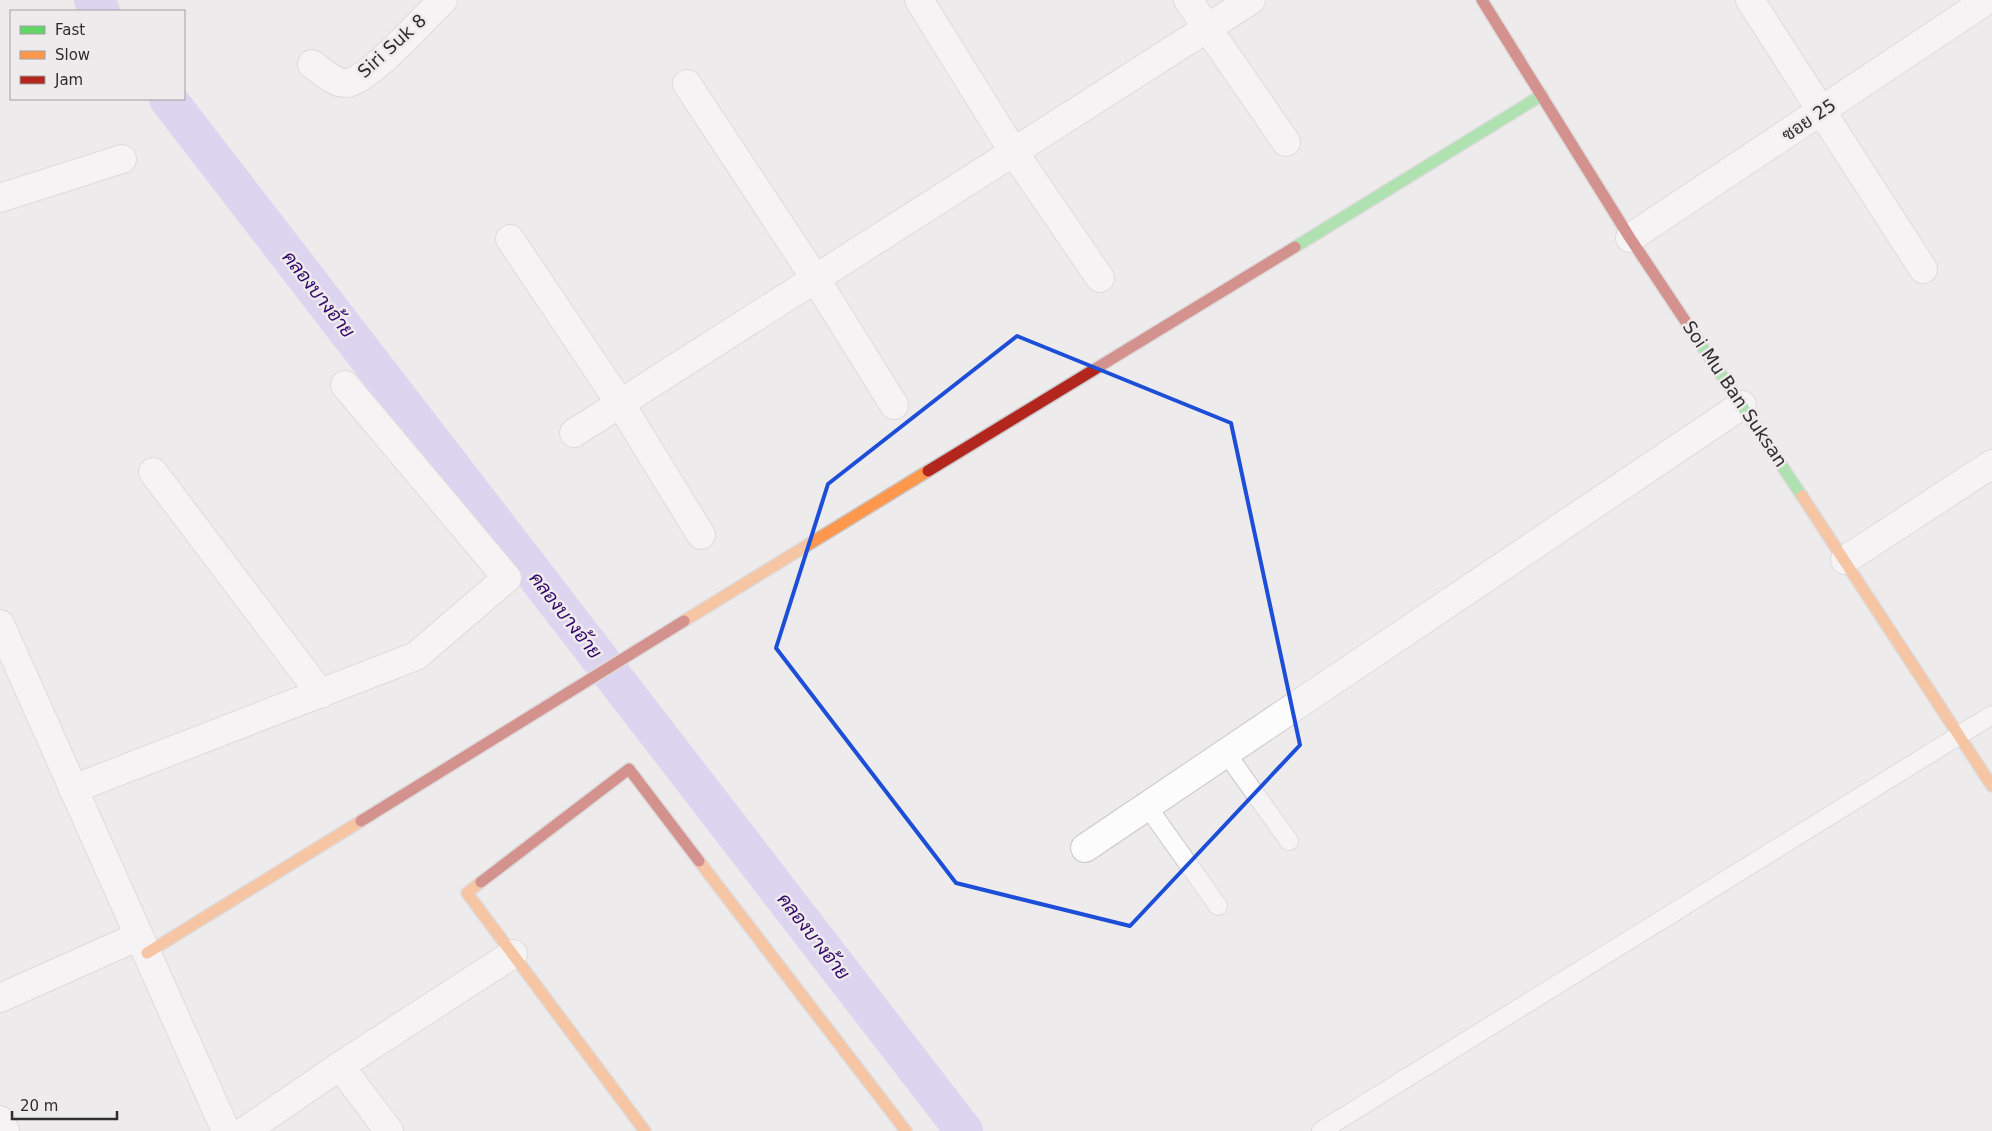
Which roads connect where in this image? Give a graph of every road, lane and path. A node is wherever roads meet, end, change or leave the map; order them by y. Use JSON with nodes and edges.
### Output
{"nodes":[{"id":1,"x":443,"y":0,"type":"edge"},
{"id":2,"x":919,"y":0,"type":"edge"},
{"id":3,"x":1188,"y":0,"type":"edge"},
{"id":4,"x":1251,"y":0,"type":"edge"},
{"id":5,"x":1482,"y":0,"type":"edge"},
{"id":6,"x":1750,"y":0,"type":"edge"},
{"id":7,"x":1987,"y":0,"type":"edge"},
{"id":8,"x":1206,"y":28,"type":"junction"},
{"id":9,"x":312,"y":64,"type":"dead end"},
{"id":10,"x":687,"y":84,"type":"dead end"},
{"id":11,"x":1542,"y":95,"type":"junction"},
{"id":12,"x":1823,"y":111,"type":"junction"},
{"id":13,"x":1286,"y":142,"type":"dead end"},
{"id":14,"x":1013,"y":151,"type":"junction"},
{"id":15,"x":122,"y":159,"type":"dead end"},
{"id":16,"x":0,"y":198,"type":"edge"},
{"id":17,"x":1630,"y":238,"type":"junction"},
{"id":18,"x":510,"y":239,"type":"dead end"},
{"id":19,"x":1923,"y":269,"type":"dead end"},
{"id":20,"x":815,"y":278,"type":"junction"},
{"id":21,"x":1100,"y":278,"type":"dead end"},
{"id":22,"x":345,"y":386,"type":"dead end"},
{"id":23,"x":620,"y":403,"type":"junction"},
{"id":24,"x":894,"y":404,"type":"dead end"},
{"id":25,"x":1742,"y":405,"type":"junction"},
{"id":26,"x":574,"y":432,"type":"dead end"},
{"id":27,"x":1992,"y":464,"type":"edge"},
{"id":28,"x":153,"y":472,"type":"dead end"},
{"id":29,"x":701,"y":535,"type":"dead end"},
{"id":30,"x":1845,"y":560,"type":"junction"},
{"id":31,"x":0,"y":624,"type":"edge"},
{"id":32,"x":321,"y":694,"type":"junction"},
{"id":33,"x":1992,"y":715,"type":"edge"},
{"id":34,"x":1958,"y":735,"type":"junction"},
{"id":35,"x":1226,"y":753,"type":"junction"},
{"id":36,"x":1992,"y":786,"type":"edge"},
{"id":37,"x":73,"y":789,"type":"junction"},
{"id":38,"x":1147,"y":806,"type":"junction"},
{"id":39,"x":1289,"y":841,"type":"dead end"},
{"id":40,"x":1085,"y":848,"type":"dead end"},
{"id":41,"x":1218,"y":906,"type":"dead end"},
{"id":42,"x":143,"y":945,"type":"junction"},
{"id":43,"x":513,"y":954,"type":"junction"},
{"id":44,"x":0,"y":998,"type":"edge"},
{"id":45,"x":340,"y":1066,"type":"junction"},
{"id":46,"x":0,"y":1120,"type":"edge"},
{"id":47,"x":5,"y":1131,"type":"edge"},
{"id":48,"x":226,"y":1131,"type":"edge"},
{"id":49,"x":245,"y":1131,"type":"edge"},
{"id":50,"x":388,"y":1131,"type":"edge"},
{"id":51,"x":645,"y":1131,"type":"edge"},
{"id":52,"x":906,"y":1131,"type":"edge"},
{"id":53,"x":1320,"y":1131,"type":"edge"}],
"edges":[{"from":1,"to":9,"type":"street","name":"Siri Suk 8"},
{"from":2,"to":14,"type":"street"},
{"from":3,"to":8,"type":"street"},
{"from":4,"to":8,"type":"street"},
{"from":5,"to":11,"type":"street","name":"Soi Mu Ban Suksan"},
{"from":6,"to":12,"type":"street"},
{"from":7,"to":12,"type":"street","name":"ซอย 25"},
{"from":8,"to":13,"type":"street"},
{"from":8,"to":14,"type":"street"},
{"from":10,"to":20,"type":"street"},
{"from":11,"to":17,"type":"street","name":"Soi Mu Ban Suksan"},
{"from":11,"to":42,"type":"street"},
{"from":12,"to":17,"type":"street","name":"ซอย 25"},
{"from":12,"to":19,"type":"street"},
{"from":14,"to":20,"type":"street"},
{"from":14,"to":21,"type":"street"},
{"from":15,"to":16,"type":"street"},
{"from":17,"to":25,"type":"street","name":"Soi Mu Ban Suksan"},
{"from":18,"to":23,"type":"street"},
{"from":20,"to":23,"type":"street"},
{"from":20,"to":24,"type":"street"},
{"from":22,"to":32,"type":"street"},
{"from":23,"to":26,"type":"street"},
{"from":23,"to":29,"type":"street"},
{"from":25,"to":30,"type":"street","name":"Soi Mu Ban Suksan"},
{"from":25,"to":35,"type":"street"},
{"from":27,"to":30,"type":"street"},
{"from":28,"to":32,"type":"street"},
{"from":30,"to":34,"type":"street","name":"Soi Mu Ban Suksan"},
{"from":31,"to":37,"type":"street"},
{"from":32,"to":37,"type":"street"},
{"from":33,"to":34,"type":"lane"},
{"from":34,"to":36,"type":"street","name":"Soi Mu Ban Suksan"},
{"from":34,"to":53,"type":"lane"},
{"from":35,"to":38,"type":"street"},
{"from":35,"to":39,"type":"lane"},
{"from":37,"to":42,"type":"street"},
{"from":38,"to":40,"type":"street"},
{"from":38,"to":41,"type":"lane"},
{"from":42,"to":44,"type":"street"},
{"from":42,"to":48,"type":"street"},
{"from":43,"to":45,"type":"street"},
{"from":43,"to":51,"type":"street"},
{"from":43,"to":52,"type":"street"},
{"from":45,"to":49,"type":"street"},
{"from":45,"to":50,"type":"street"},
{"from":46,"to":47,"type":"street"}]}
